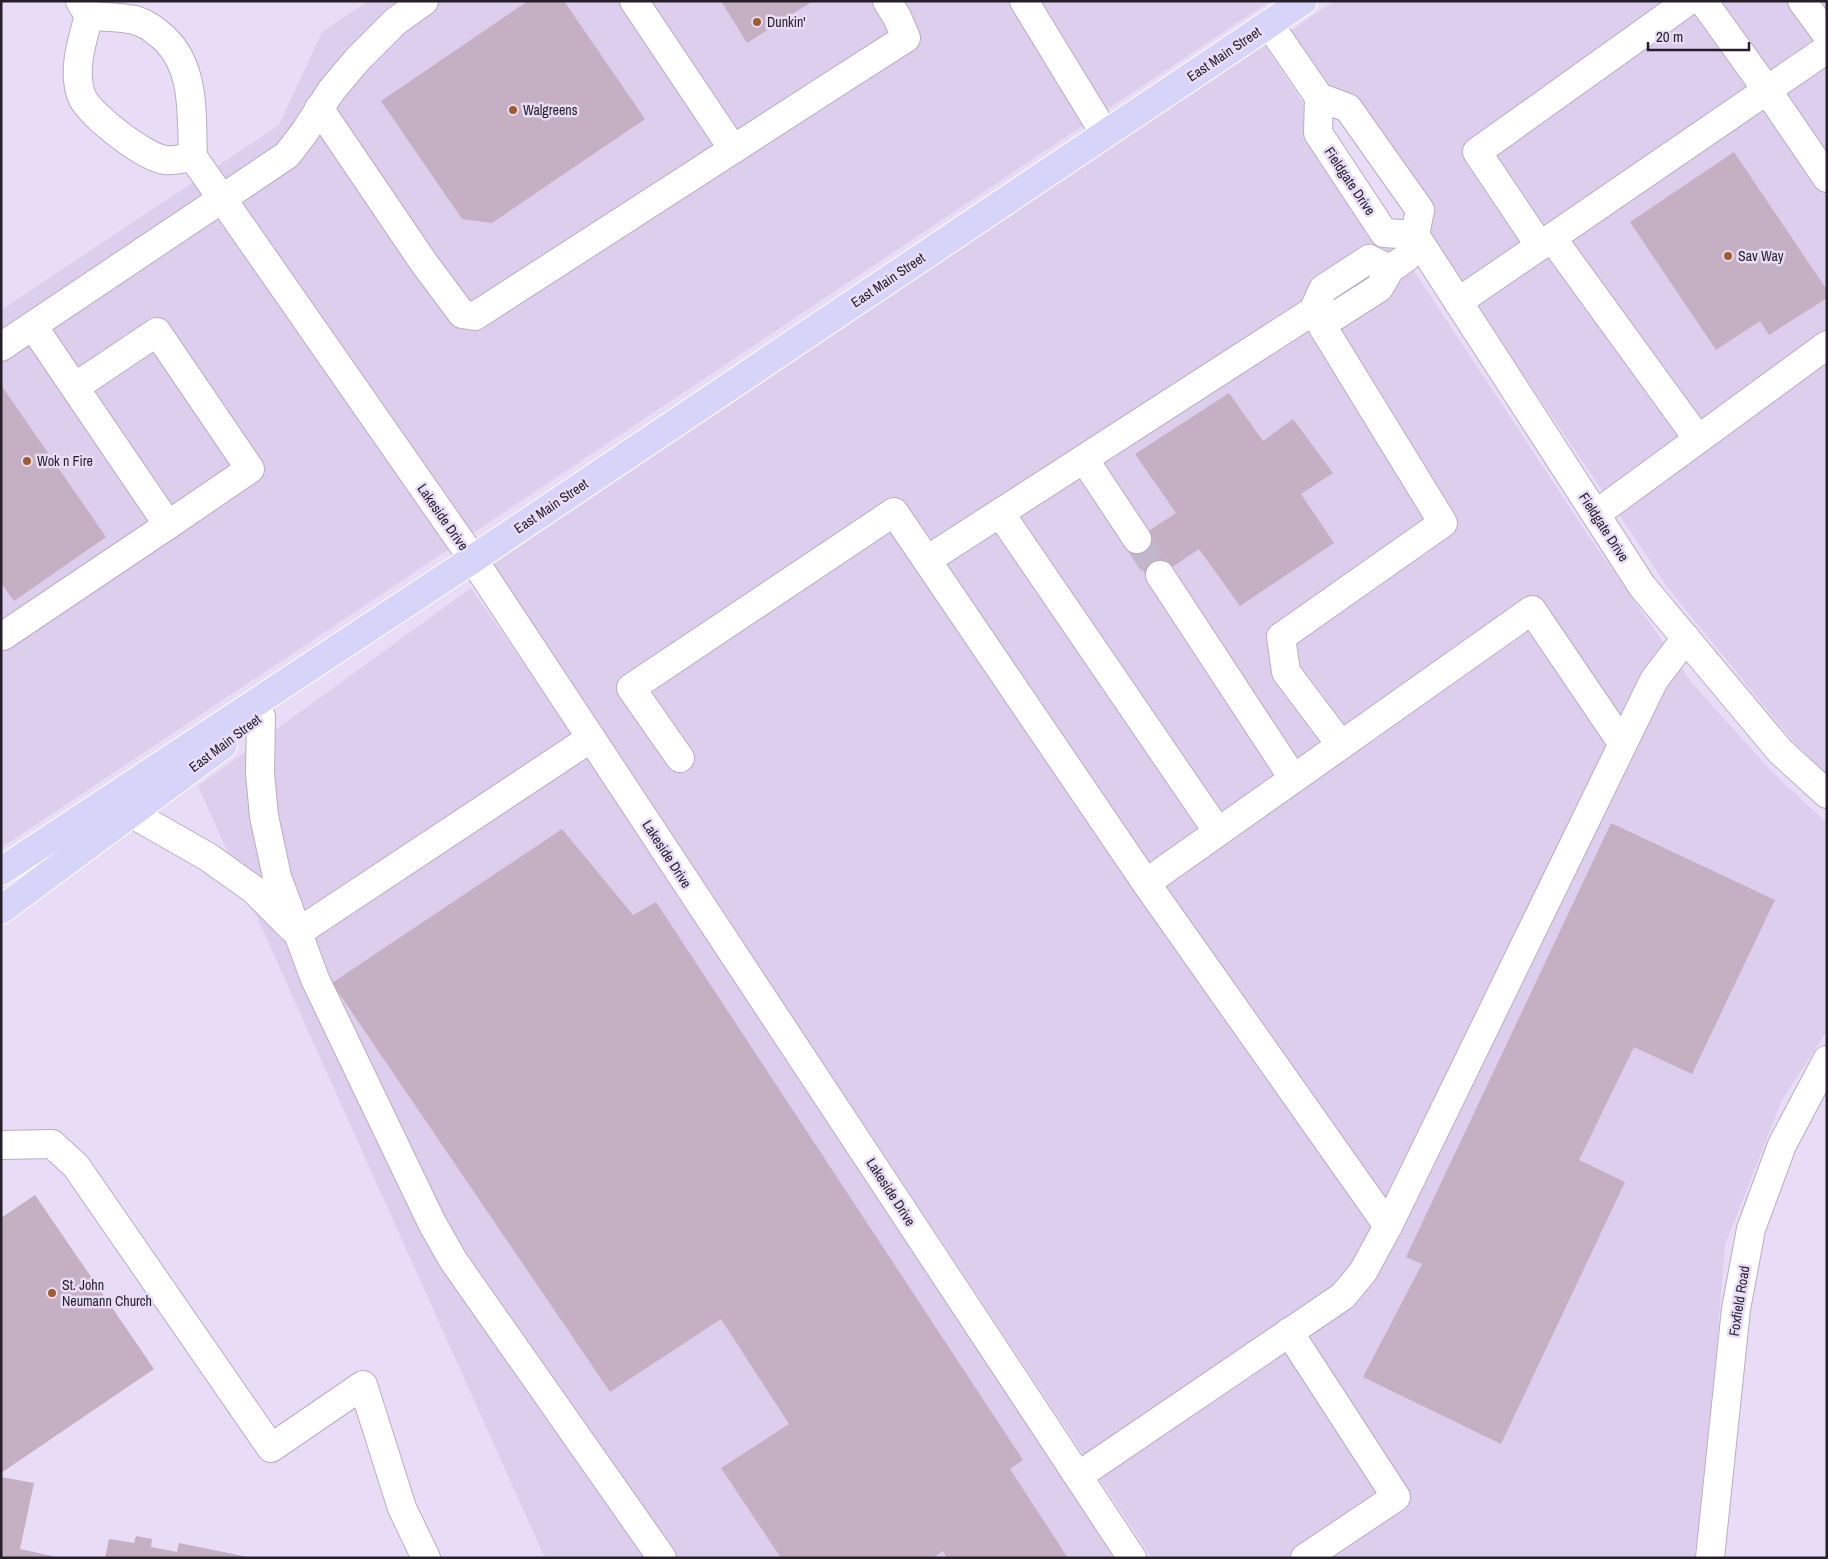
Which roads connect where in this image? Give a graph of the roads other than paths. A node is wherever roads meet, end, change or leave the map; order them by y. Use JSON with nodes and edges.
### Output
{"nodes":[{"id":1,"x":424,"y":1,"type":"edge"},
{"id":2,"x":634,"y":1,"type":"edge"},
{"id":3,"x":887,"y":1,"type":"edge"},
{"id":4,"x":1024,"y":1,"type":"edge"},
{"id":5,"x":1303,"y":1,"type":"edge"},
{"id":6,"x":1688,"y":1,"type":"edge"},
{"id":7,"x":1703,"y":1,"type":"edge"},
{"id":8,"x":1802,"y":1,"type":"edge"},
{"id":9,"x":84,"y":9,"type":"edge"},
{"id":10,"x":1269,"y":24,"type":"junction"},
{"id":11,"x":1827,"y":35,"type":"edge"},
{"id":12,"x":1827,"y":49,"type":"edge"},
{"id":13,"x":1767,"y":90,"type":"junction"},
{"id":14,"x":1319,"y":97,"type":"junction"},
{"id":15,"x":319,"y":108,"type":"junction"},
{"id":16,"x":1105,"y":134,"type":"junction"},
{"id":17,"x":733,"y":149,"type":"junction"},
{"id":18,"x":193,"y":157,"type":"junction"},
{"id":19,"x":1827,"y":178,"type":"edge"},
{"id":20,"x":223,"y":200,"type":"junction"},
{"id":21,"x":1419,"y":241,"type":"junction"},
{"id":22,"x":1546,"y":242,"type":"junction"},
{"id":23,"x":1458,"y":302,"type":"junction"},
{"id":24,"x":1313,"y":311,"type":"junction"},
{"id":25,"x":33,"y":326,"type":"junction"},
{"id":26,"x":1827,"y":345,"type":"edge"},
{"id":27,"x":1,"y":347,"type":"edge"},
{"id":28,"x":75,"y":388,"type":"junction"},
{"id":29,"x":1698,"y":439,"type":"junction"},
{"id":30,"x":1084,"y":459,"type":"junction"},
{"id":31,"x":1000,"y":513,"type":"junction"},
{"id":32,"x":1596,"y":514,"type":"junction"},
{"id":33,"x":168,"y":525,"type":"junction"},
{"id":34,"x":1137,"y":539,"type":"tunnel mouth"},
{"id":35,"x":473,"y":559,"type":"junction"},
{"id":36,"x":927,"y":560,"type":"junction"},
{"id":37,"x":1160,"y":575,"type":"tunnel mouth"},
{"id":38,"x":1,"y":634,"type":"edge"},
{"id":39,"x":1686,"y":638,"type":"junction"},
{"id":40,"x":260,"y":717,"type":"junction"},
{"id":41,"x":590,"y":738,"type":"junction"},
{"id":42,"x":1622,"y":743,"type":"junction"},
{"id":43,"x":1341,"y":744,"type":"junction"},
{"id":44,"x":680,"y":758,"type":"dead end"},
{"id":45,"x":1294,"y":778,"type":"junction"},
{"id":46,"x":1827,"y":794,"type":"edge"},
{"id":47,"x":131,"y":813,"type":"junction"},
{"id":48,"x":1218,"y":832,"type":"junction"},
{"id":49,"x":1,"y":871,"type":"edge"},
{"id":50,"x":1146,"y":883,"type":"junction"},
{"id":51,"x":1,"y":910,"type":"edge"},
{"id":52,"x":297,"y":933,"type":"junction"},
{"id":53,"x":1827,"y":1060,"type":"edge"},
{"id":54,"x":1,"y":1145,"type":"edge"},
{"id":55,"x":1388,"y":1226,"type":"junction"},
{"id":56,"x":1289,"y":1332,"type":"junction"},
{"id":57,"x":1078,"y":1476,"type":"junction"},
{"id":58,"x":426,"y":1558,"type":"edge"},
{"id":59,"x":662,"y":1558,"type":"edge"},
{"id":60,"x":1132,"y":1558,"type":"edge"},
{"id":61,"x":1305,"y":1558,"type":"edge"},
{"id":62,"x":1710,"y":1558,"type":"edge"}],
"edges":[{"from":1,"to":15,"type":"street"},
{"from":2,"to":17,"type":"street"},
{"from":3,"to":17,"type":"street"},
{"from":4,"to":16,"type":"street"},
{"from":5,"to":10,"type":"main road","name":"East Main Street"},
{"from":6,"to":22,"type":"street"},
{"from":7,"to":13,"type":"street"},
{"from":8,"to":11,"type":"street"},
{"from":9,"to":18,"type":"street"},
{"from":9,"to":18,"type":"street"},
{"from":10,"to":14,"type":"street"},
{"from":10,"to":16,"type":"main road","name":"East Main Street"},
{"from":12,"to":13,"type":"street"},
{"from":13,"to":19,"type":"street"},
{"from":13,"to":22,"type":"street"},
{"from":14,"to":21,"type":"street"},
{"from":14,"to":21,"type":"street","name":"Fieldgate Drive"},
{"from":15,"to":17,"type":"street"},
{"from":15,"to":20,"type":"street"},
{"from":16,"to":35,"type":"main road","name":"East Main Street"},
{"from":18,"to":20,"type":"street","name":"Lakeside Drive"},
{"from":20,"to":25,"type":"street"},
{"from":20,"to":35,"type":"street","name":"Lakeside Drive"},
{"from":21,"to":23,"type":"street","name":"Fieldgate Drive"},
{"from":21,"to":24,"type":"street"},
{"from":22,"to":23,"type":"street"},
{"from":22,"to":29,"type":"street"},
{"from":23,"to":32,"type":"street","name":"Fieldgate Drive"},
{"from":24,"to":30,"type":"street"},
{"from":24,"to":43,"type":"street"},
{"from":25,"to":27,"type":"street"},
{"from":25,"to":28,"type":"street"},
{"from":26,"to":29,"type":"street"},
{"from":28,"to":33,"type":"street"},
{"from":28,"to":33,"type":"street"},
{"from":29,"to":32,"type":"street"},
{"from":30,"to":31,"type":"street"},
{"from":30,"to":34,"type":"street"},
{"from":31,"to":36,"type":"street"},
{"from":31,"to":48,"type":"street"},
{"from":32,"to":39,"type":"street","name":"Fieldgate Drive"},
{"from":33,"to":38,"type":"street"},
{"from":35,"to":40,"type":"main road","name":"East Main Street"},
{"from":35,"to":41,"type":"street","name":"Lakeside Drive"},
{"from":35,"to":49,"type":"main road","name":"East Main Street"},
{"from":36,"to":44,"type":"street"},
{"from":36,"to":50,"type":"street"},
{"from":37,"to":45,"type":"street"},
{"from":39,"to":42,"type":"street"},
{"from":39,"to":46,"type":"street","name":"Fieldgate Drive"},
{"from":40,"to":47,"type":"main road","name":"East Main Street"},
{"from":40,"to":52,"type":"street"},
{"from":41,"to":52,"type":"street"},
{"from":41,"to":57,"type":"street","name":"Lakeside Drive"},
{"from":42,"to":43,"type":"street"},
{"from":42,"to":55,"type":"street"},
{"from":43,"to":45,"type":"street"},
{"from":45,"to":48,"type":"street"},
{"from":47,"to":51,"type":"main road","name":"East Main Street"},
{"from":47,"to":52,"type":"street"},
{"from":48,"to":50,"type":"street"},
{"from":50,"to":55,"type":"street"},
{"from":52,"to":59,"type":"street"},
{"from":53,"to":62,"type":"street","name":"Foxfield Road"},
{"from":54,"to":58,"type":"street"},
{"from":55,"to":56,"type":"street"},
{"from":56,"to":57,"type":"street"},
{"from":56,"to":61,"type":"street"},
{"from":57,"to":60,"type":"street","name":"Lakeside Drive"}]}
